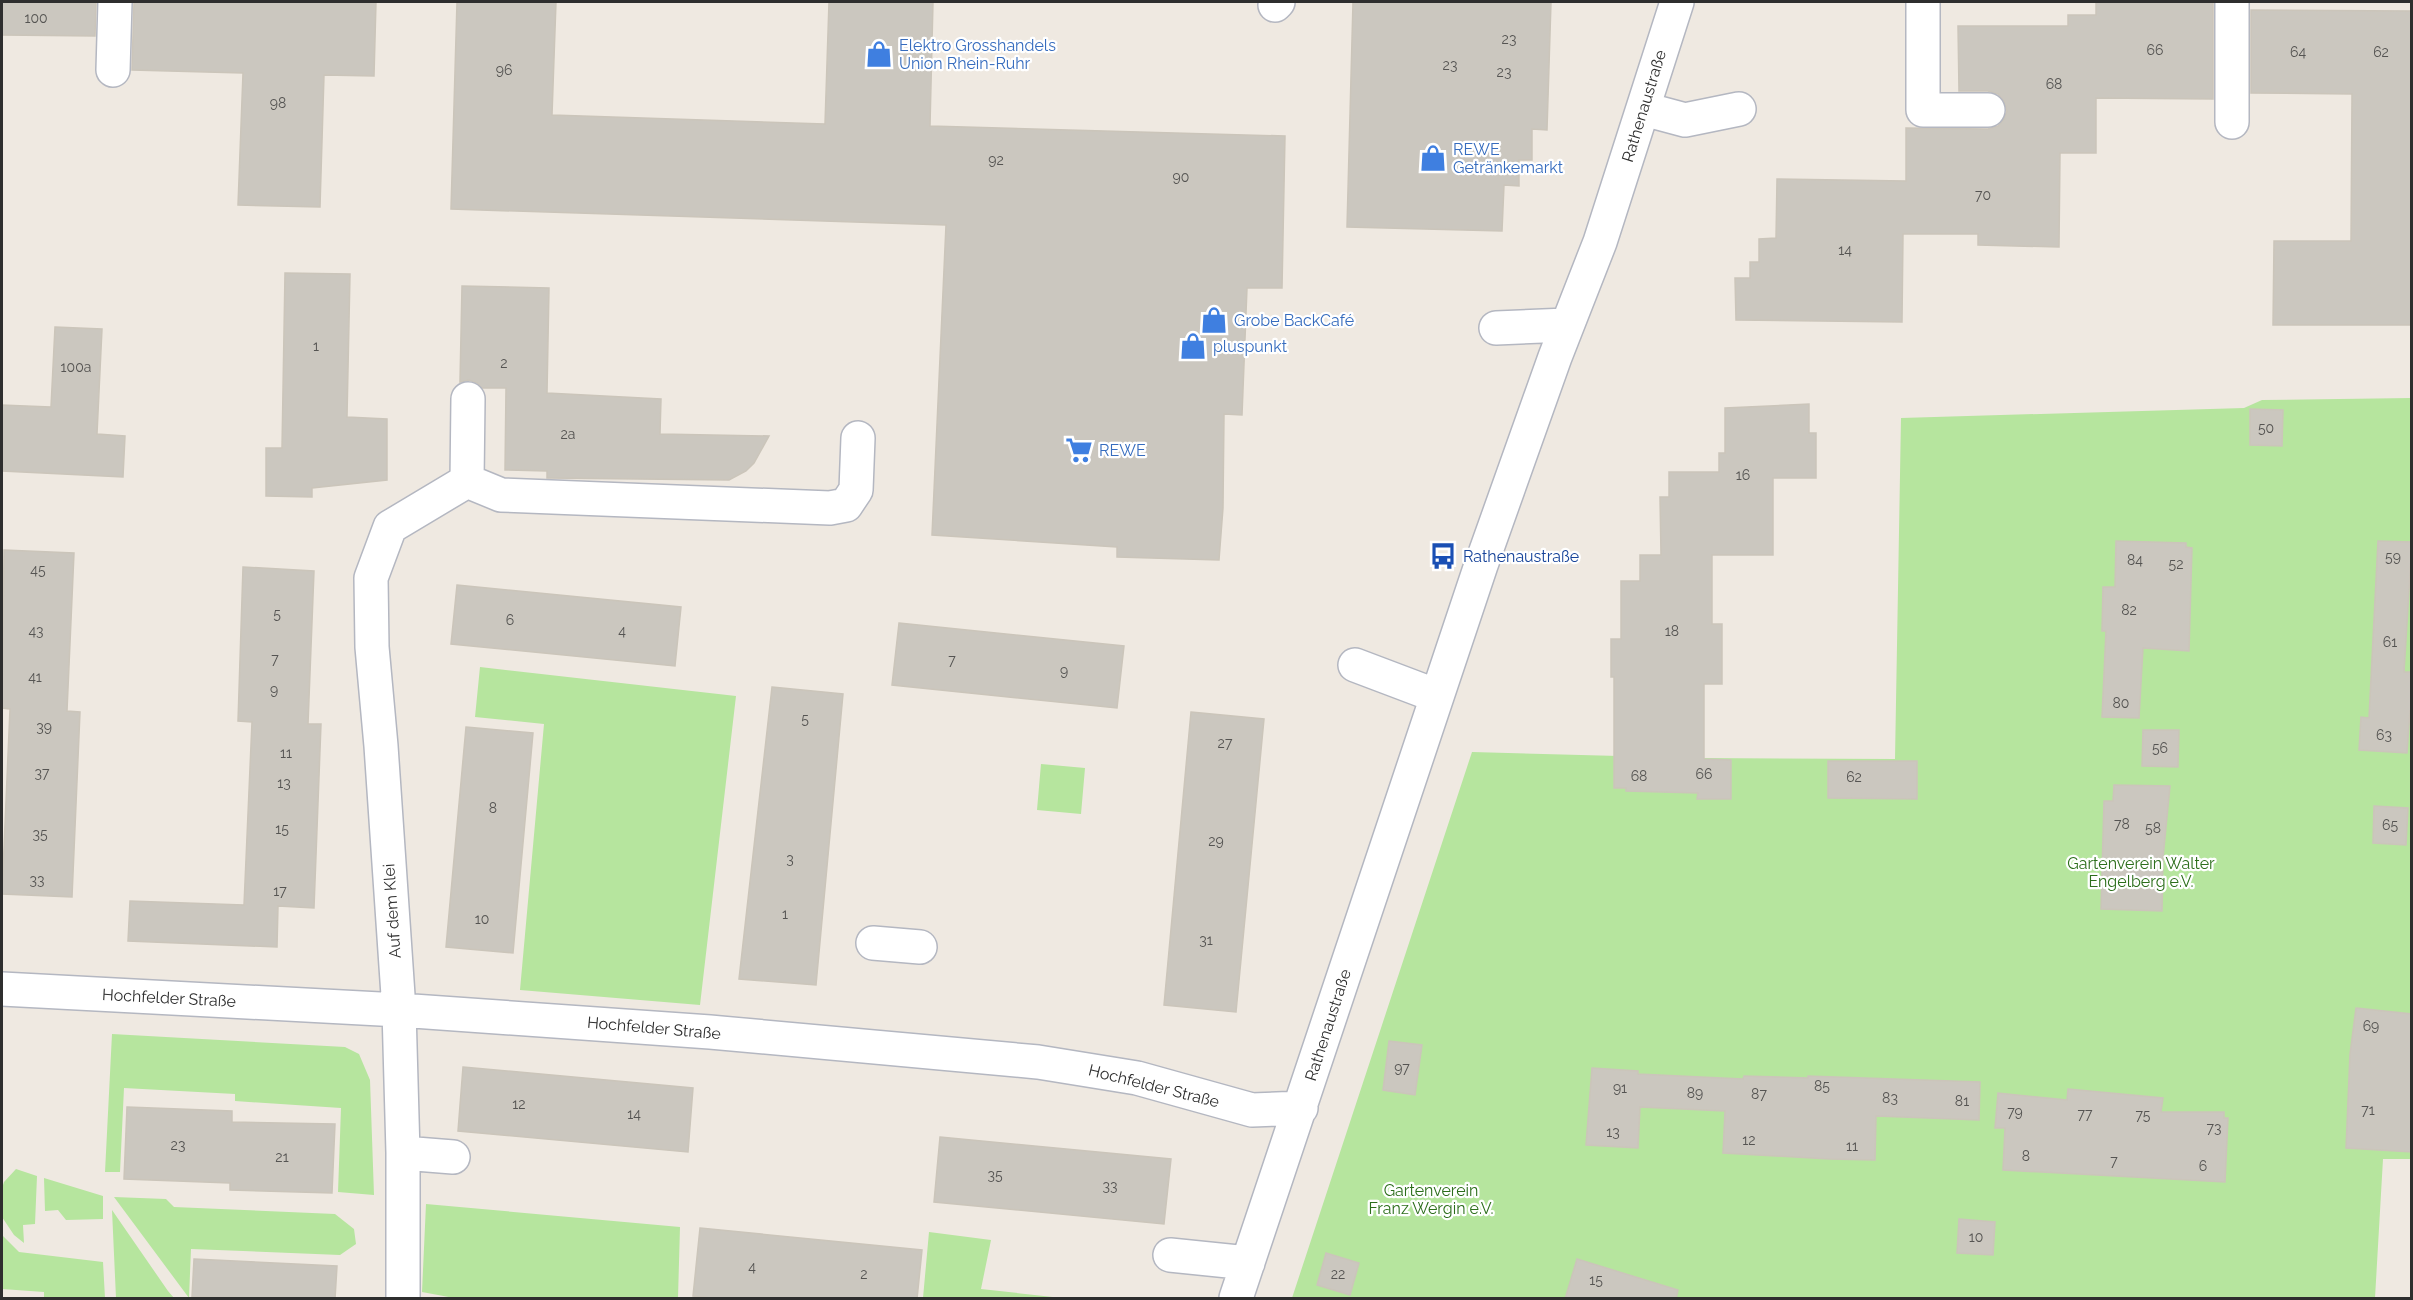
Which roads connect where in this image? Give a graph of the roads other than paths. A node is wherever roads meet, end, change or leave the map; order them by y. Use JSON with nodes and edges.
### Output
{"nodes":[{"id":1,"x":115,"y":2,"type":"edge"},
{"id":2,"x":1677,"y":2,"type":"edge"},
{"id":3,"x":1923,"y":2,"type":"edge"},
{"id":4,"x":2232,"y":2,"type":"edge"},
{"id":5,"x":113,"y":70,"type":"dead end"},
{"id":6,"x":1644,"y":109,"type":"junction"},
{"id":7,"x":1739,"y":109,"type":"dead end"},
{"id":8,"x":1988,"y":110,"type":"dead end"},
{"id":9,"x":2232,"y":122,"type":"dead end"},
{"id":10,"x":1567,"y":325,"type":"junction"},
{"id":11,"x":1496,"y":328,"type":"dead end"},
{"id":12,"x":468,"y":399,"type":"dead end"},
{"id":13,"x":858,"y":438,"type":"dead end"},
{"id":14,"x":467,"y":481,"type":"junction"},
{"id":15,"x":1355,"y":665,"type":"dead end"},
{"id":16,"x":1437,"y":696,"type":"junction"},
{"id":17,"x":873,"y":943,"type":"dead end"},
{"id":18,"x":920,"y":947,"type":"dead end"},
{"id":19,"x":2,"y":989,"type":"edge"},
{"id":20,"x":399,"y":1010,"type":"junction"},
{"id":21,"x":1301,"y":1108,"type":"junction"},
{"id":22,"x":403,"y":1153,"type":"junction"},
{"id":23,"x":453,"y":1157,"type":"dead end"},
{"id":24,"x":1170,"y":1255,"type":"dead end"},
{"id":25,"x":1248,"y":1263,"type":"junction"},
{"id":26,"x":403,"y":1299,"type":"edge"},
{"id":27,"x":1236,"y":1299,"type":"edge"}],
"edges":[{"from":1,"to":5,"type":"street"},
{"from":2,"to":6,"type":"street","name":"Rathenaustraße"},
{"from":3,"to":8,"type":"street"},
{"from":4,"to":9,"type":"street"},
{"from":6,"to":7,"type":"street"},
{"from":6,"to":10,"type":"street","name":"Rathenaustraße"},
{"from":10,"to":11,"type":"street"},
{"from":10,"to":16,"type":"street","name":"Rathenaustraße"},
{"from":12,"to":14,"type":"street"},
{"from":13,"to":14,"type":"street"},
{"from":14,"to":20,"type":"street","name":"Auf dem Klei"},
{"from":15,"to":16,"type":"street"},
{"from":16,"to":21,"type":"street","name":"Rathenaustraße"},
{"from":17,"to":18,"type":"street"},
{"from":19,"to":20,"type":"street","name":"Hochfelder Straße"},
{"from":20,"to":21,"type":"street","name":"Hochfelder Straße"},
{"from":20,"to":22,"type":"street","name":"Auf dem Klei"},
{"from":21,"to":25,"type":"street","name":"Rathenaustraße"},
{"from":22,"to":23,"type":"street"},
{"from":22,"to":26,"type":"street","name":"Auf dem Klei"},
{"from":24,"to":25,"type":"street"},
{"from":25,"to":27,"type":"street","name":"Rathenaustraße"}]}
